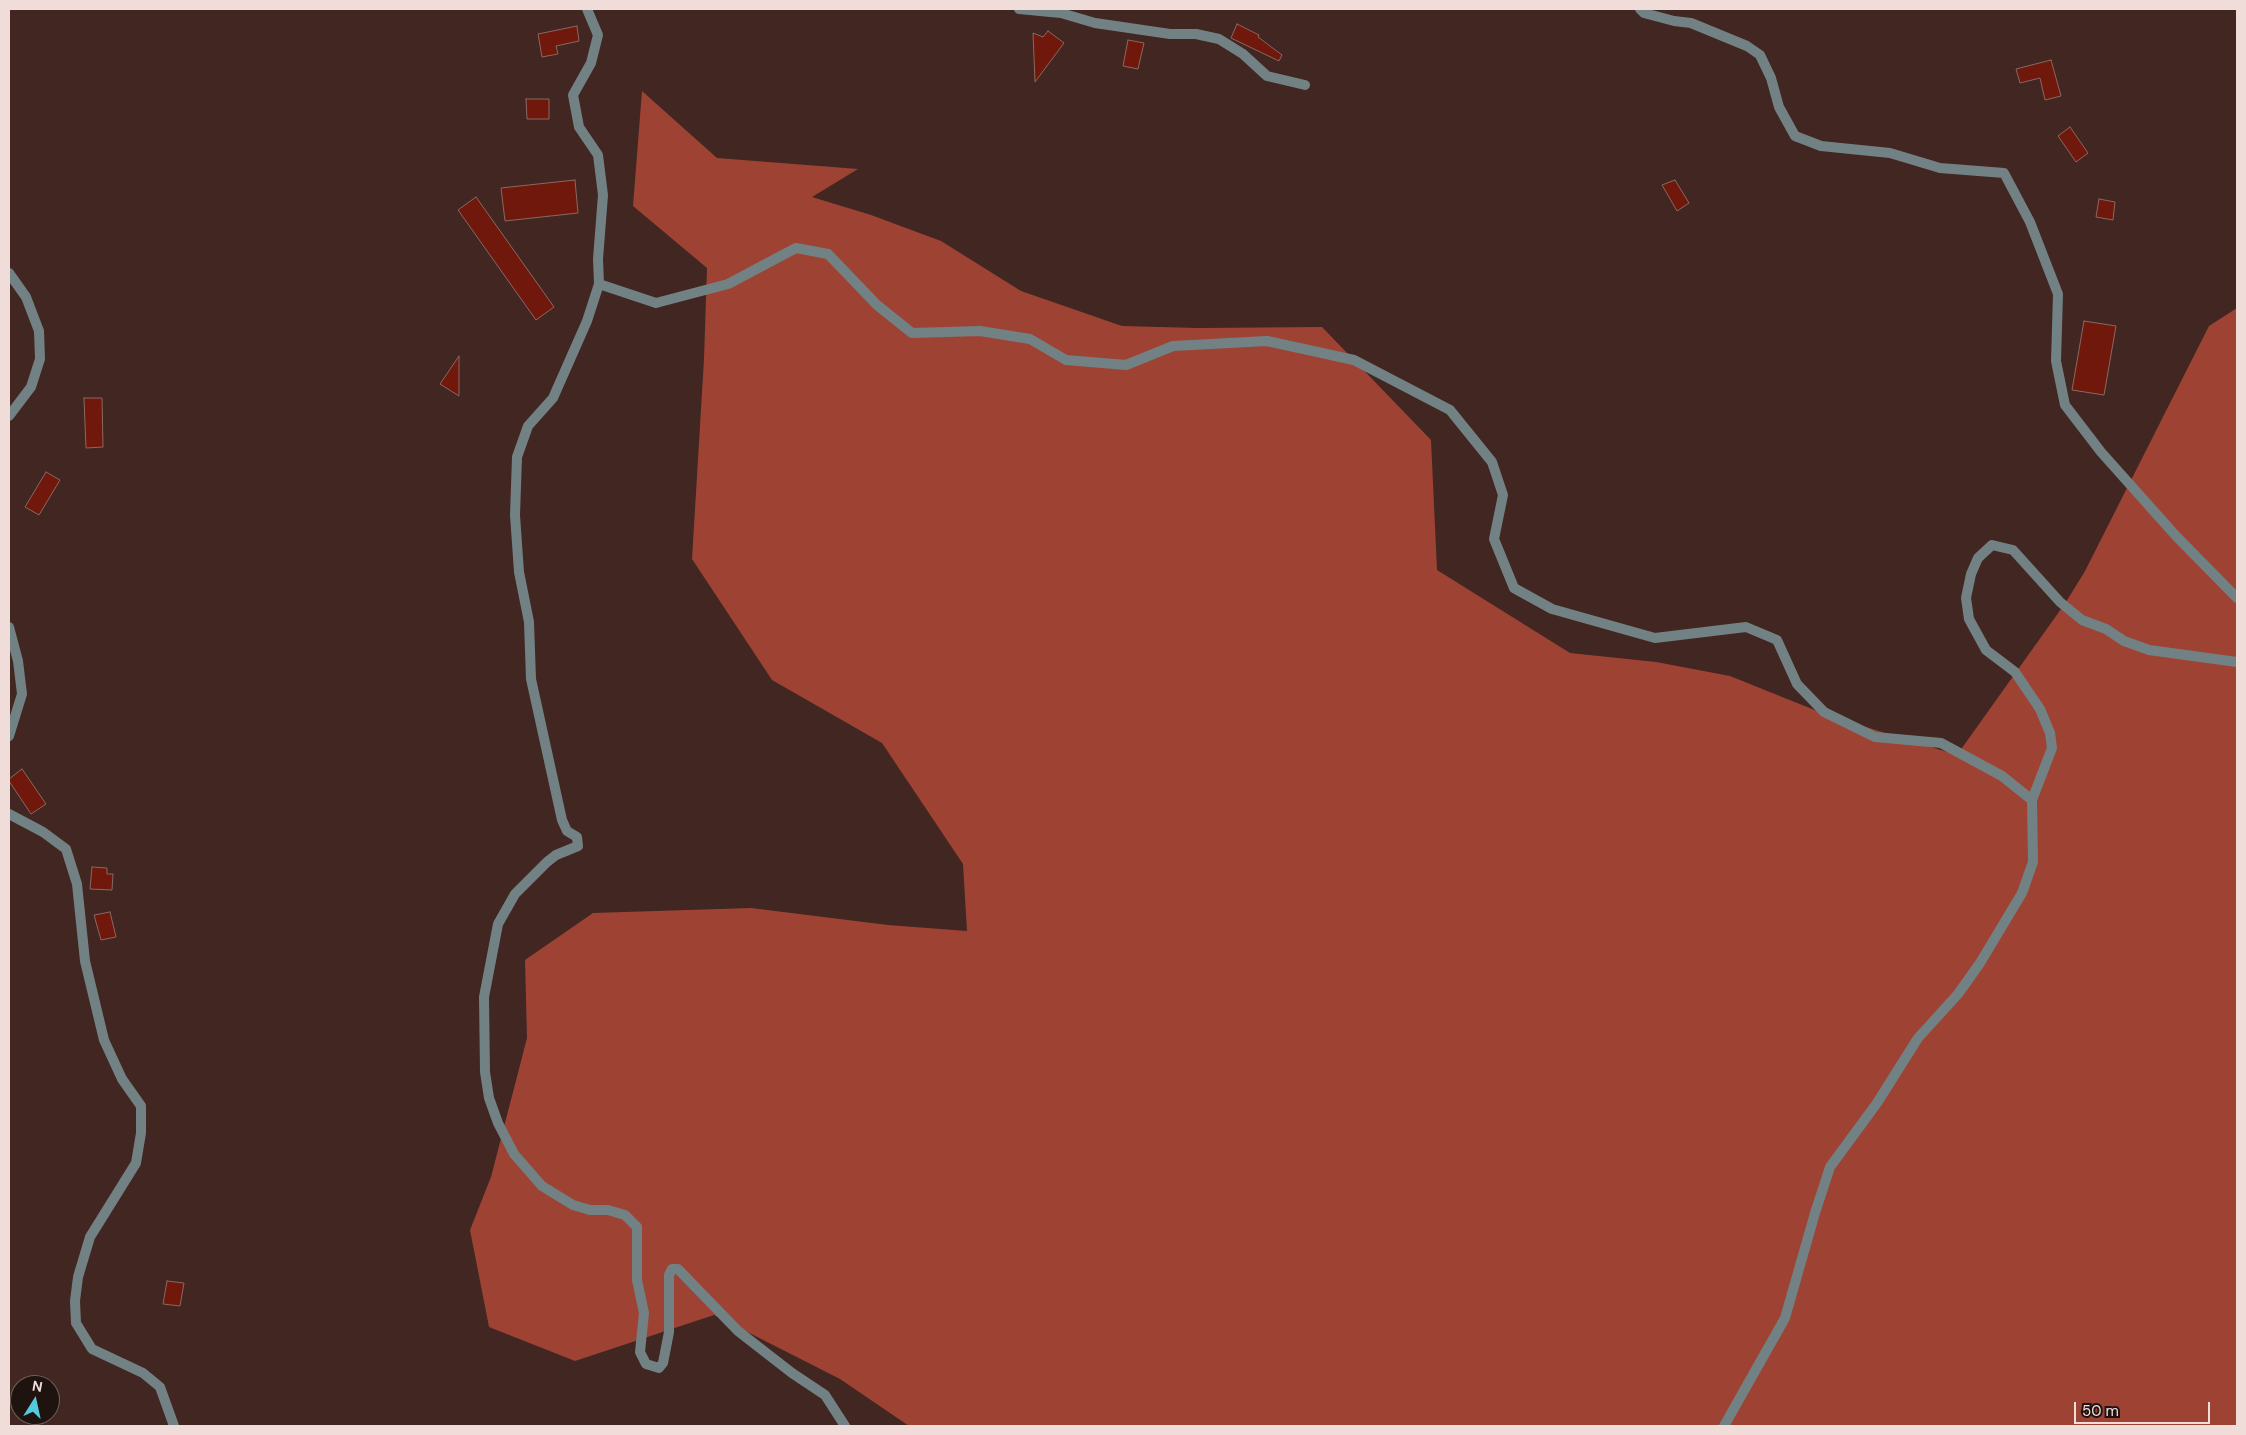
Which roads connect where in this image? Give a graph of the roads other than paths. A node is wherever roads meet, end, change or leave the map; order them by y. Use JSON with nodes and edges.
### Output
{"nodes":[{"id":1,"x":588,"y":9,"type":"edge"},
{"id":2,"x":1019,"y":9,"type":"edge"},
{"id":3,"x":1640,"y":9,"type":"edge"},
{"id":4,"x":1305,"y":85,"type":"dead end"},
{"id":5,"x":9,"y":273,"type":"edge"},
{"id":6,"x":599,"y":284,"type":"junction"},
{"id":7,"x":9,"y":416,"type":"edge"},
{"id":8,"x":2237,"y":598,"type":"edge"},
{"id":9,"x":9,"y":627,"type":"edge"},
{"id":10,"x":2237,"y":662,"type":"edge"},
{"id":11,"x":9,"y":736,"type":"edge"},
{"id":12,"x":2032,"y":800,"type":"junction"},
{"id":13,"x":9,"y":814,"type":"edge"},
{"id":14,"x":174,"y":1426,"type":"edge"},
{"id":15,"x":845,"y":1426,"type":"edge"},
{"id":16,"x":1724,"y":1426,"type":"edge"}],
"edges":[{"from":1,"to":6,"type":"street"},
{"from":2,"to":4,"type":"street"},
{"from":3,"to":8,"type":"street"},
{"from":5,"to":7,"type":"street"},
{"from":6,"to":12,"type":"street"},
{"from":6,"to":15,"type":"street"},
{"from":9,"to":11,"type":"street"},
{"from":10,"to":12,"type":"street"},
{"from":12,"to":16,"type":"street"},
{"from":13,"to":14,"type":"street"}]}
